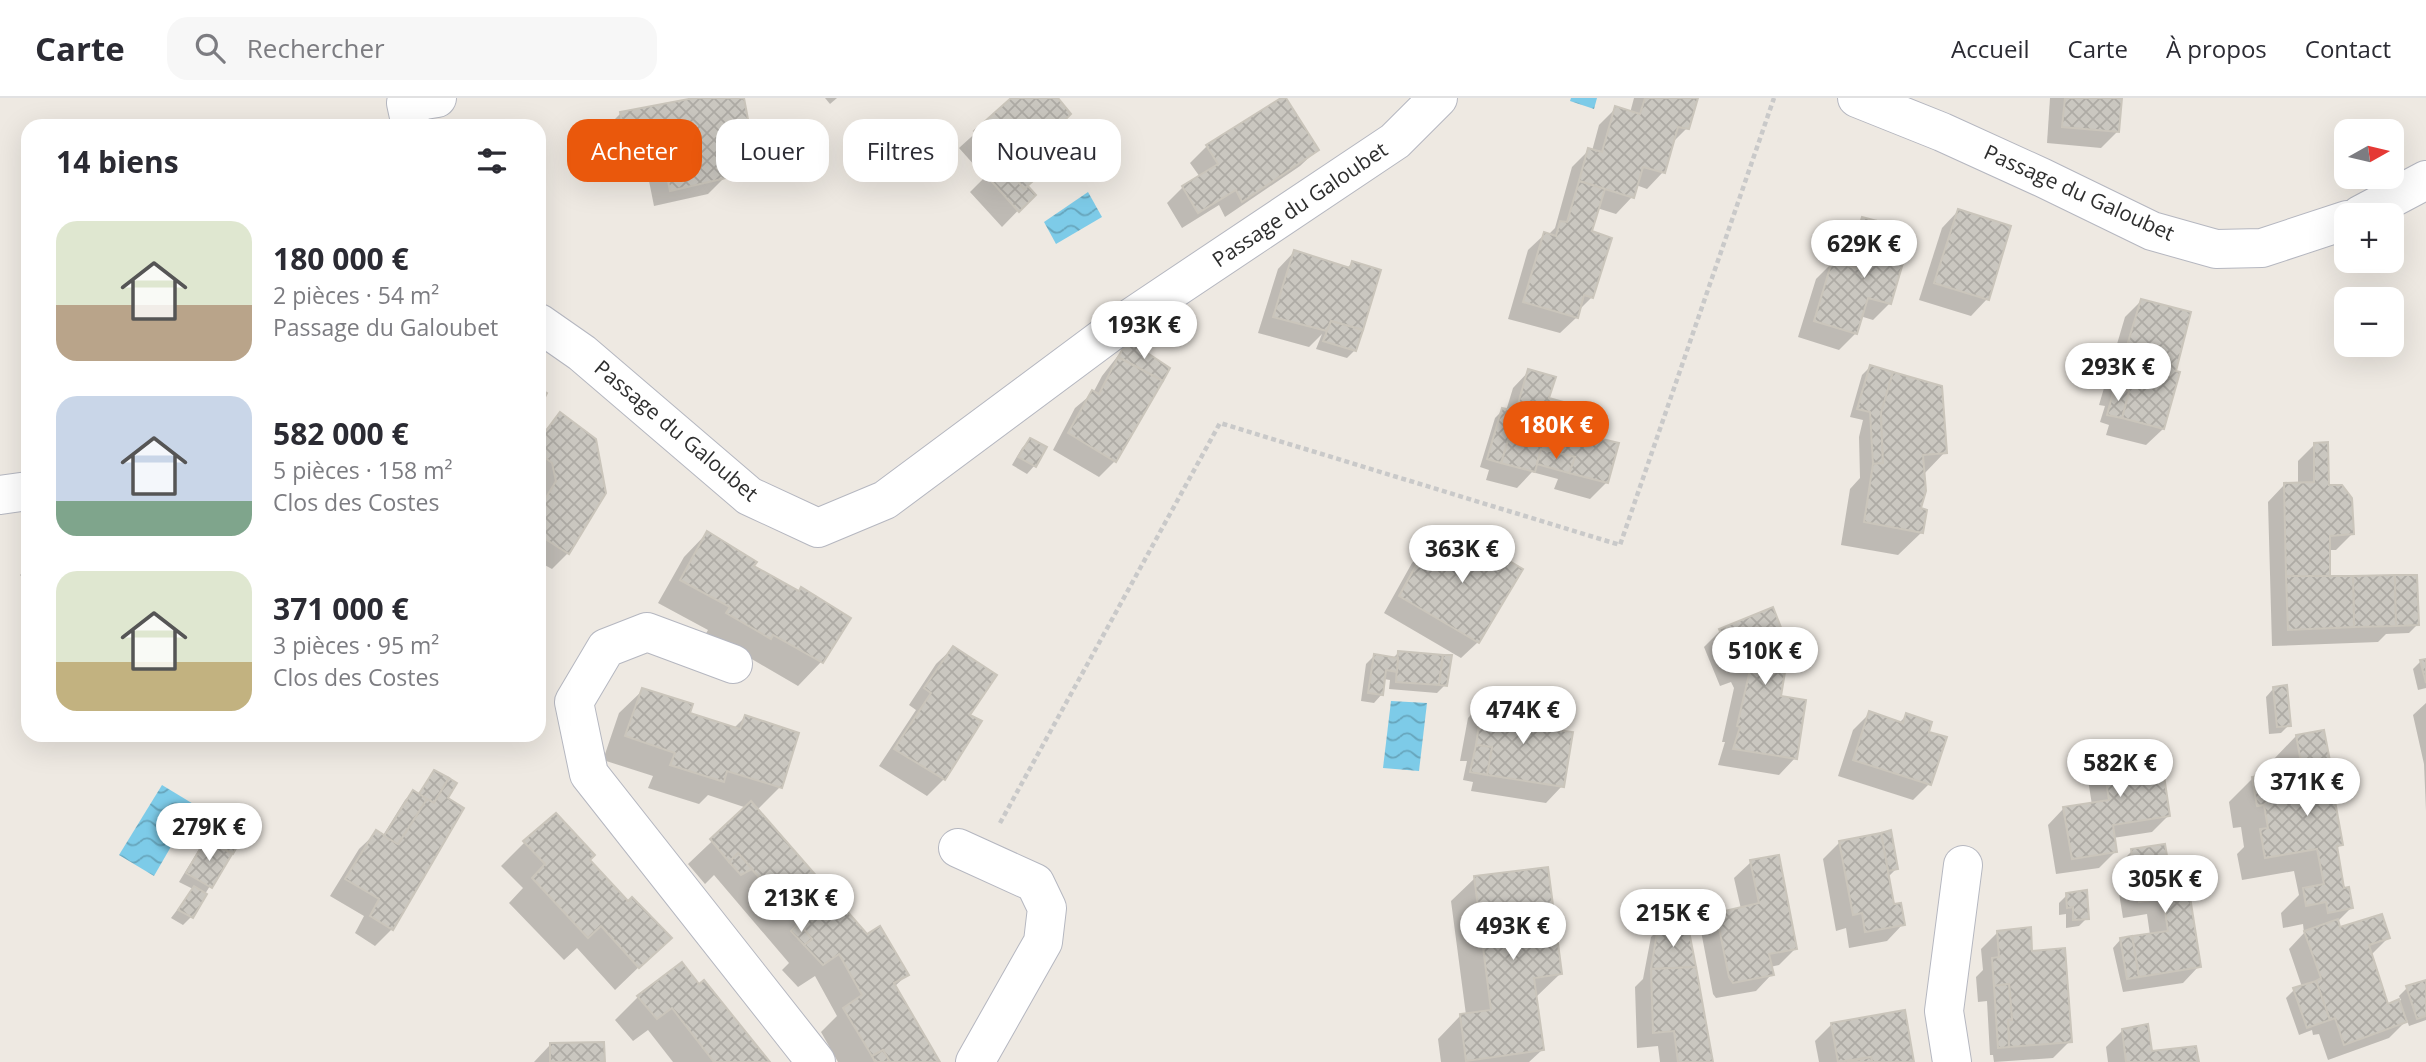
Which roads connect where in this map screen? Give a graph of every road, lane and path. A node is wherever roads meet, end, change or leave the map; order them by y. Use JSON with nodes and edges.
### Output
{"nodes":[{"id":1,"x":437,"y":98,"type":"edge"},
{"id":2,"x":1438,"y":98,"type":"edge"},
{"id":3,"x":1774,"y":98,"type":"edge"},
{"id":4,"x":1857,"y":98,"type":"edge"},
{"id":5,"x":409,"y":119,"type":"edge"},
{"id":6,"x":2426,"y":180,"type":"edge"},
{"id":7,"x":2383,"y":203,"type":"edge"},
{"id":8,"x":2334,"y":224,"type":"edge"},
{"id":9,"x":546,"y":328,"type":"edge"},
{"id":10,"x":21,"y":492,"type":"edge"},
{"id":11,"x":0,"y":495,"type":"edge"},
{"id":12,"x":733,"y":664,"type":"dead end"},
{"id":13,"x":998,"y":825,"type":"dead end"},
{"id":14,"x":958,"y":848,"type":"dead end"},
{"id":15,"x":1963,"y":865,"type":"dead end"},
{"id":16,"x":816,"y":1062,"type":"edge"},
{"id":17,"x":975,"y":1062,"type":"edge"},
{"id":18,"x":1952,"y":1062,"type":"edge"}],
"edges":[{"from":1,"to":5,"type":"street"},
{"from":2,"to":9,"type":"street","name":"Passage du Galoubet"},
{"from":3,"to":13,"type":"path"},
{"from":4,"to":8,"type":"street","name":"Passage du Galoubet"},
{"from":6,"to":7,"type":"street"},
{"from":10,"to":11,"type":"street"},
{"from":12,"to":16,"type":"street"},
{"from":14,"to":17,"type":"street"},
{"from":15,"to":18,"type":"street"}]}
